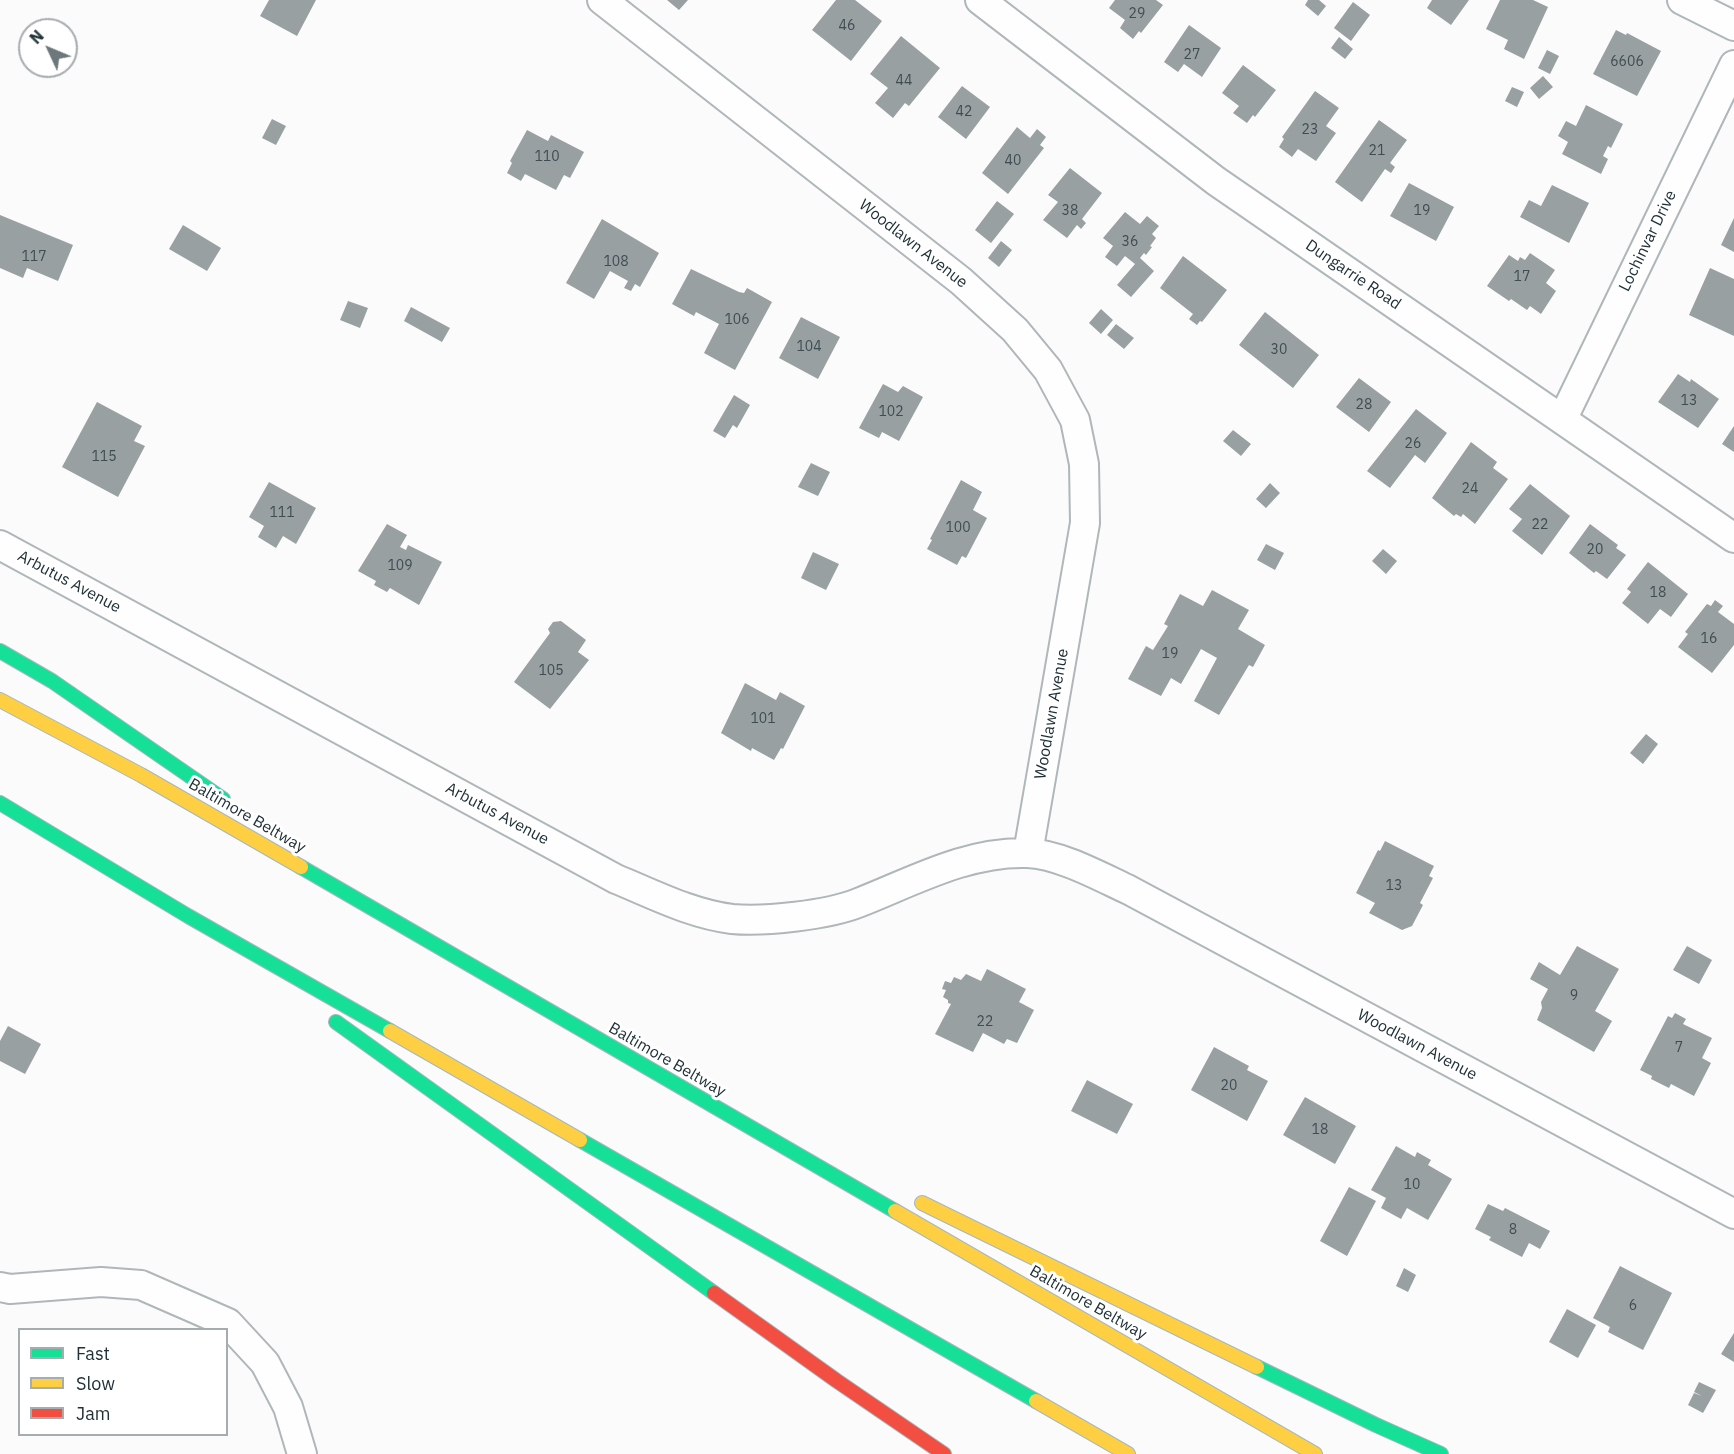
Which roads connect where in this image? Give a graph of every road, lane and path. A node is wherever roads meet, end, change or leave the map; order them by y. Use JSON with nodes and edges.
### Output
{"nodes":[{"id":1,"x":602,"y":0,"type":"edge"},
{"id":2,"x":980,"y":0,"type":"edge"},
{"id":3,"x":1682,"y":0,"type":"edge"},
{"id":4,"x":1734,"y":26,"type":"edge"},
{"id":5,"x":1734,"y":65,"type":"edge"},
{"id":6,"x":1563,"y":418,"type":"junction"},
{"id":7,"x":1734,"y":538,"type":"edge"},
{"id":8,"x":0,"y":544,"type":"edge"},
{"id":9,"x":0,"y":651,"type":"edge"},
{"id":10,"x":0,"y":700,"type":"edge"},
{"id":11,"x":0,"y":803,"type":"edge"},
{"id":12,"x":236,"y":808,"type":"dead end"},
{"id":13,"x":284,"y":842,"type":"dead end"},
{"id":14,"x":1028,"y":853,"type":"junction"},
{"id":15,"x":188,"y":916,"type":"junction"},
{"id":16,"x":420,"y":935,"type":"junction"},
{"id":17,"x":295,"y":992,"type":"dead end"},
{"id":18,"x":324,"y":1013,"type":"dead end"},
{"id":19,"x":659,"y":1074,"type":"junction"},
{"id":20,"x":831,"y":1158,"type":"dead end"},
{"id":21,"x":906,"y":1195,"type":"dead end"},
{"id":22,"x":1734,"y":1214,"type":"edge"},
{"id":23,"x":0,"y":1287,"type":"edge"},
{"id":24,"x":302,"y":1454,"type":"edge"},
{"id":25,"x":944,"y":1454,"type":"edge"},
{"id":26,"x":1128,"y":1454,"type":"edge"},
{"id":27,"x":1315,"y":1454,"type":"edge"},
{"id":28,"x":1441,"y":1454,"type":"edge"}],
"edges":[{"from":1,"to":14,"type":"street","name":"Woodlawn Avenue"},
{"from":2,"to":6,"type":"street","name":"Dungarrie Road"},
{"from":3,"to":4,"type":"street"},
{"from":5,"to":6,"type":"street","name":"Lochinvar Drive"},
{"from":6,"to":7,"type":"street","name":"Dungarrie Road"},
{"from":8,"to":14,"type":"street","name":"Arbutus Avenue"},
{"from":9,"to":12,"type":"highway"},
{"from":10,"to":16,"type":"highway","name":"Baltimore Beltway"},
{"from":11,"to":15,"type":"highway"},
{"from":13,"to":16,"type":"highway"},
{"from":14,"to":22,"type":"street","name":"Woodlawn Avenue"},
{"from":15,"to":17,"type":"highway"},
{"from":15,"to":26,"type":"highway"},
{"from":16,"to":19,"type":"highway","name":"Baltimore Beltway"},
{"from":18,"to":25,"type":"highway"},
{"from":19,"to":20,"type":"highway"},
{"from":19,"to":27,"type":"highway","name":"Baltimore Beltway"},
{"from":21,"to":28,"type":"highway"},
{"from":23,"to":24,"type":"street"}]}
